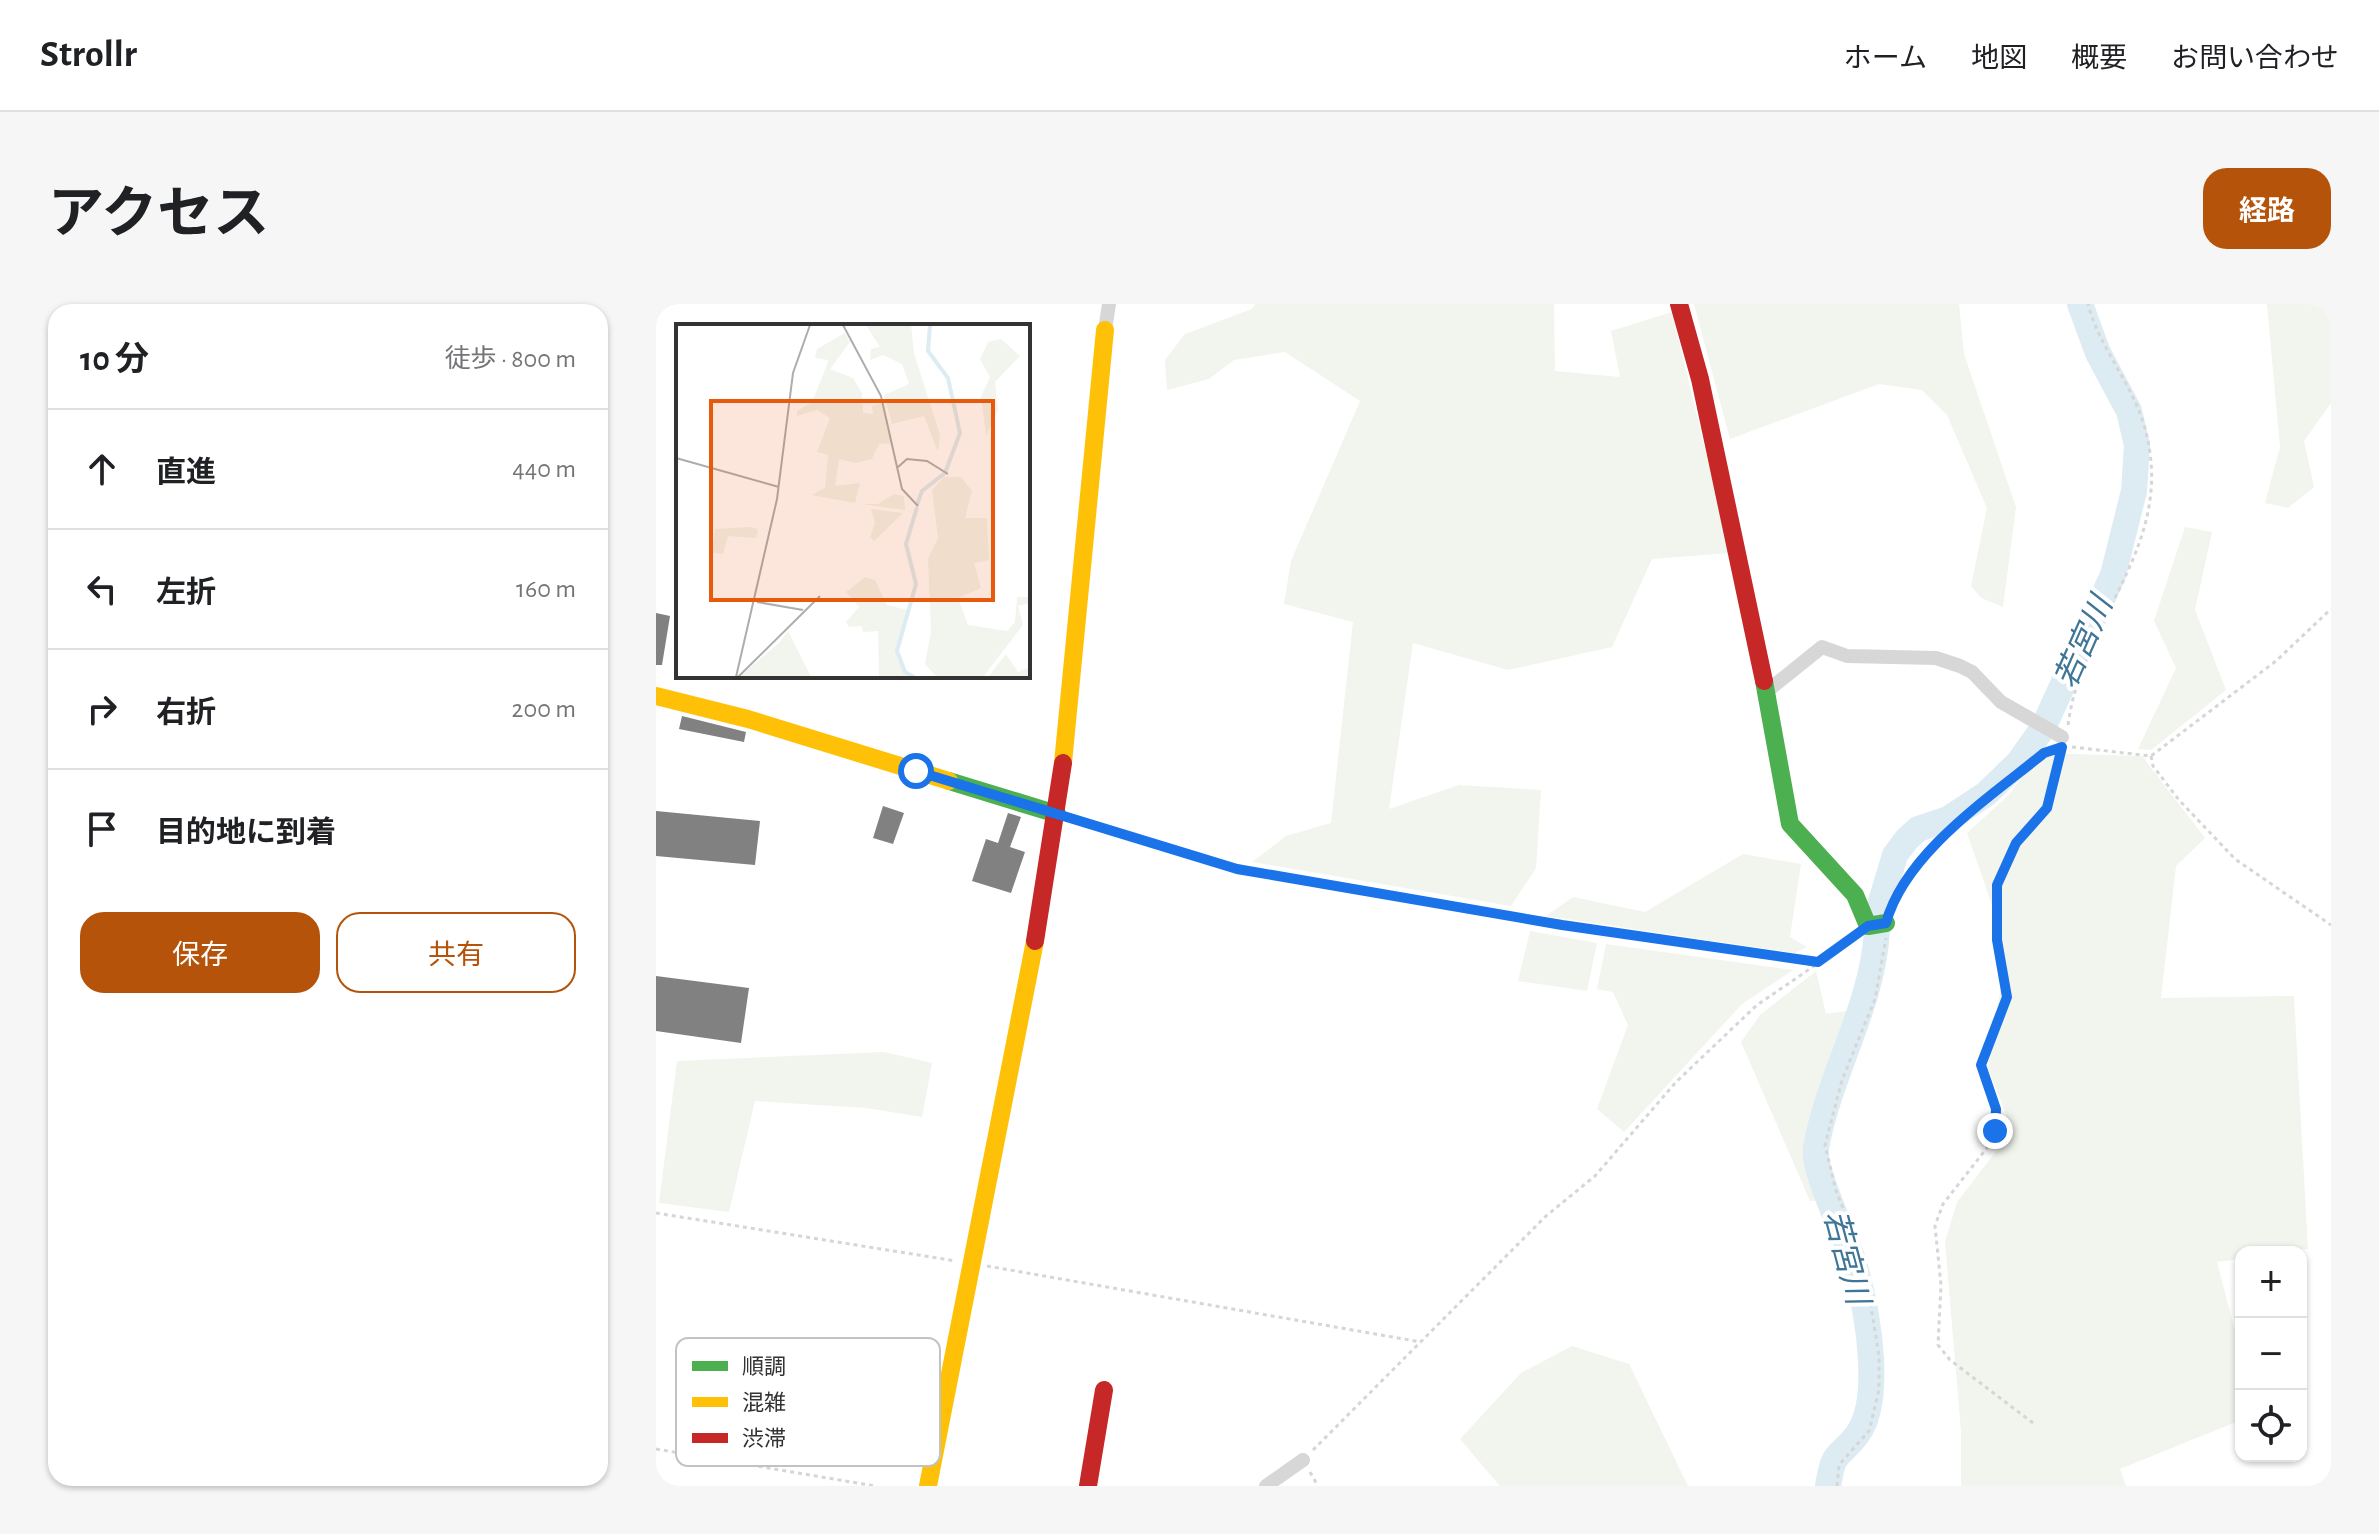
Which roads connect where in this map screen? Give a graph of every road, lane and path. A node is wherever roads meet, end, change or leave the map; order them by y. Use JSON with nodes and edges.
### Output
{"nodes":[{"id":1,"x":1109,"y":304,"type":"edge"},
{"id":2,"x":1679,"y":304,"type":"edge"},
{"id":3,"x":2088,"y":304,"type":"edge"},
{"id":4,"x":1105,"y":330,"type":"joint"},
{"id":5,"x":2331,"y":609,"type":"edge"},
{"id":6,"x":1766,"y":692,"type":"junction"},
{"id":7,"x":656,"y":696,"type":"edge"},
{"id":8,"x":2062,"y":742,"type":"junction"},
{"id":9,"x":2151,"y":756,"type":"junction"},
{"id":10,"x":1057,"y":814,"type":"junction"},
{"id":11,"x":1877,"y":925,"type":"junction"},
{"id":12,"x":2331,"y":925,"type":"edge"},
{"id":13,"x":1818,"y":962,"type":"junction"},
{"id":14,"x":656,"y":1213,"type":"edge"},
{"id":15,"x":973,"y":1264,"type":"junction"},
{"id":16,"x":1421,"y":1342,"type":"junction"},
{"id":17,"x":1104,"y":1390,"type":"dead end"},
{"id":18,"x":2033,"y":1423,"type":"dead end"},
{"id":19,"x":940,"y":1427,"type":"edge"},
{"id":20,"x":656,"y":1449,"type":"edge"},
{"id":21,"x":676,"y":1452,"type":"edge"},
{"id":22,"x":1303,"y":1460,"type":"joint"},
{"id":23,"x":757,"y":1466,"type":"edge"},
{"id":24,"x":932,"y":1466,"type":"edge"},
{"id":25,"x":875,"y":1486,"type":"edge"},
{"id":26,"x":928,"y":1486,"type":"edge"},
{"id":27,"x":1088,"y":1486,"type":"edge"},
{"id":28,"x":1266,"y":1486,"type":"edge"},
{"id":29,"x":1837,"y":1486,"type":"edge"}],
"edges":[{"from":1,"to":4,"type":"street"},
{"from":2,"to":6,"type":"street"},
{"from":3,"to":8,"type":"path"},
{"from":4,"to":10,"type":"street"},
{"from":5,"to":9,"type":"path"},
{"from":6,"to":8,"type":"street"},
{"from":6,"to":11,"type":"street"},
{"from":7,"to":10,"type":"street"},
{"from":8,"to":9,"type":"path"},
{"from":8,"to":11,"type":"path"},
{"from":8,"to":18,"type":"path"},
{"from":9,"to":12,"type":"path"},
{"from":10,"to":13,"type":"path"},
{"from":10,"to":15,"type":"street"},
{"from":11,"to":13,"type":"path"},
{"from":11,"to":29,"type":"path"},
{"from":13,"to":16,"type":"path"},
{"from":14,"to":15,"type":"path"},
{"from":15,"to":16,"type":"path"},
{"from":15,"to":19,"type":"street"},
{"from":16,"to":22,"type":"path"},
{"from":17,"to":27,"type":"street"},
{"from":20,"to":21,"type":"path"},
{"from":22,"to":28,"type":"street"},
{"from":23,"to":25,"type":"path"},
{"from":24,"to":26,"type":"street"}]}
